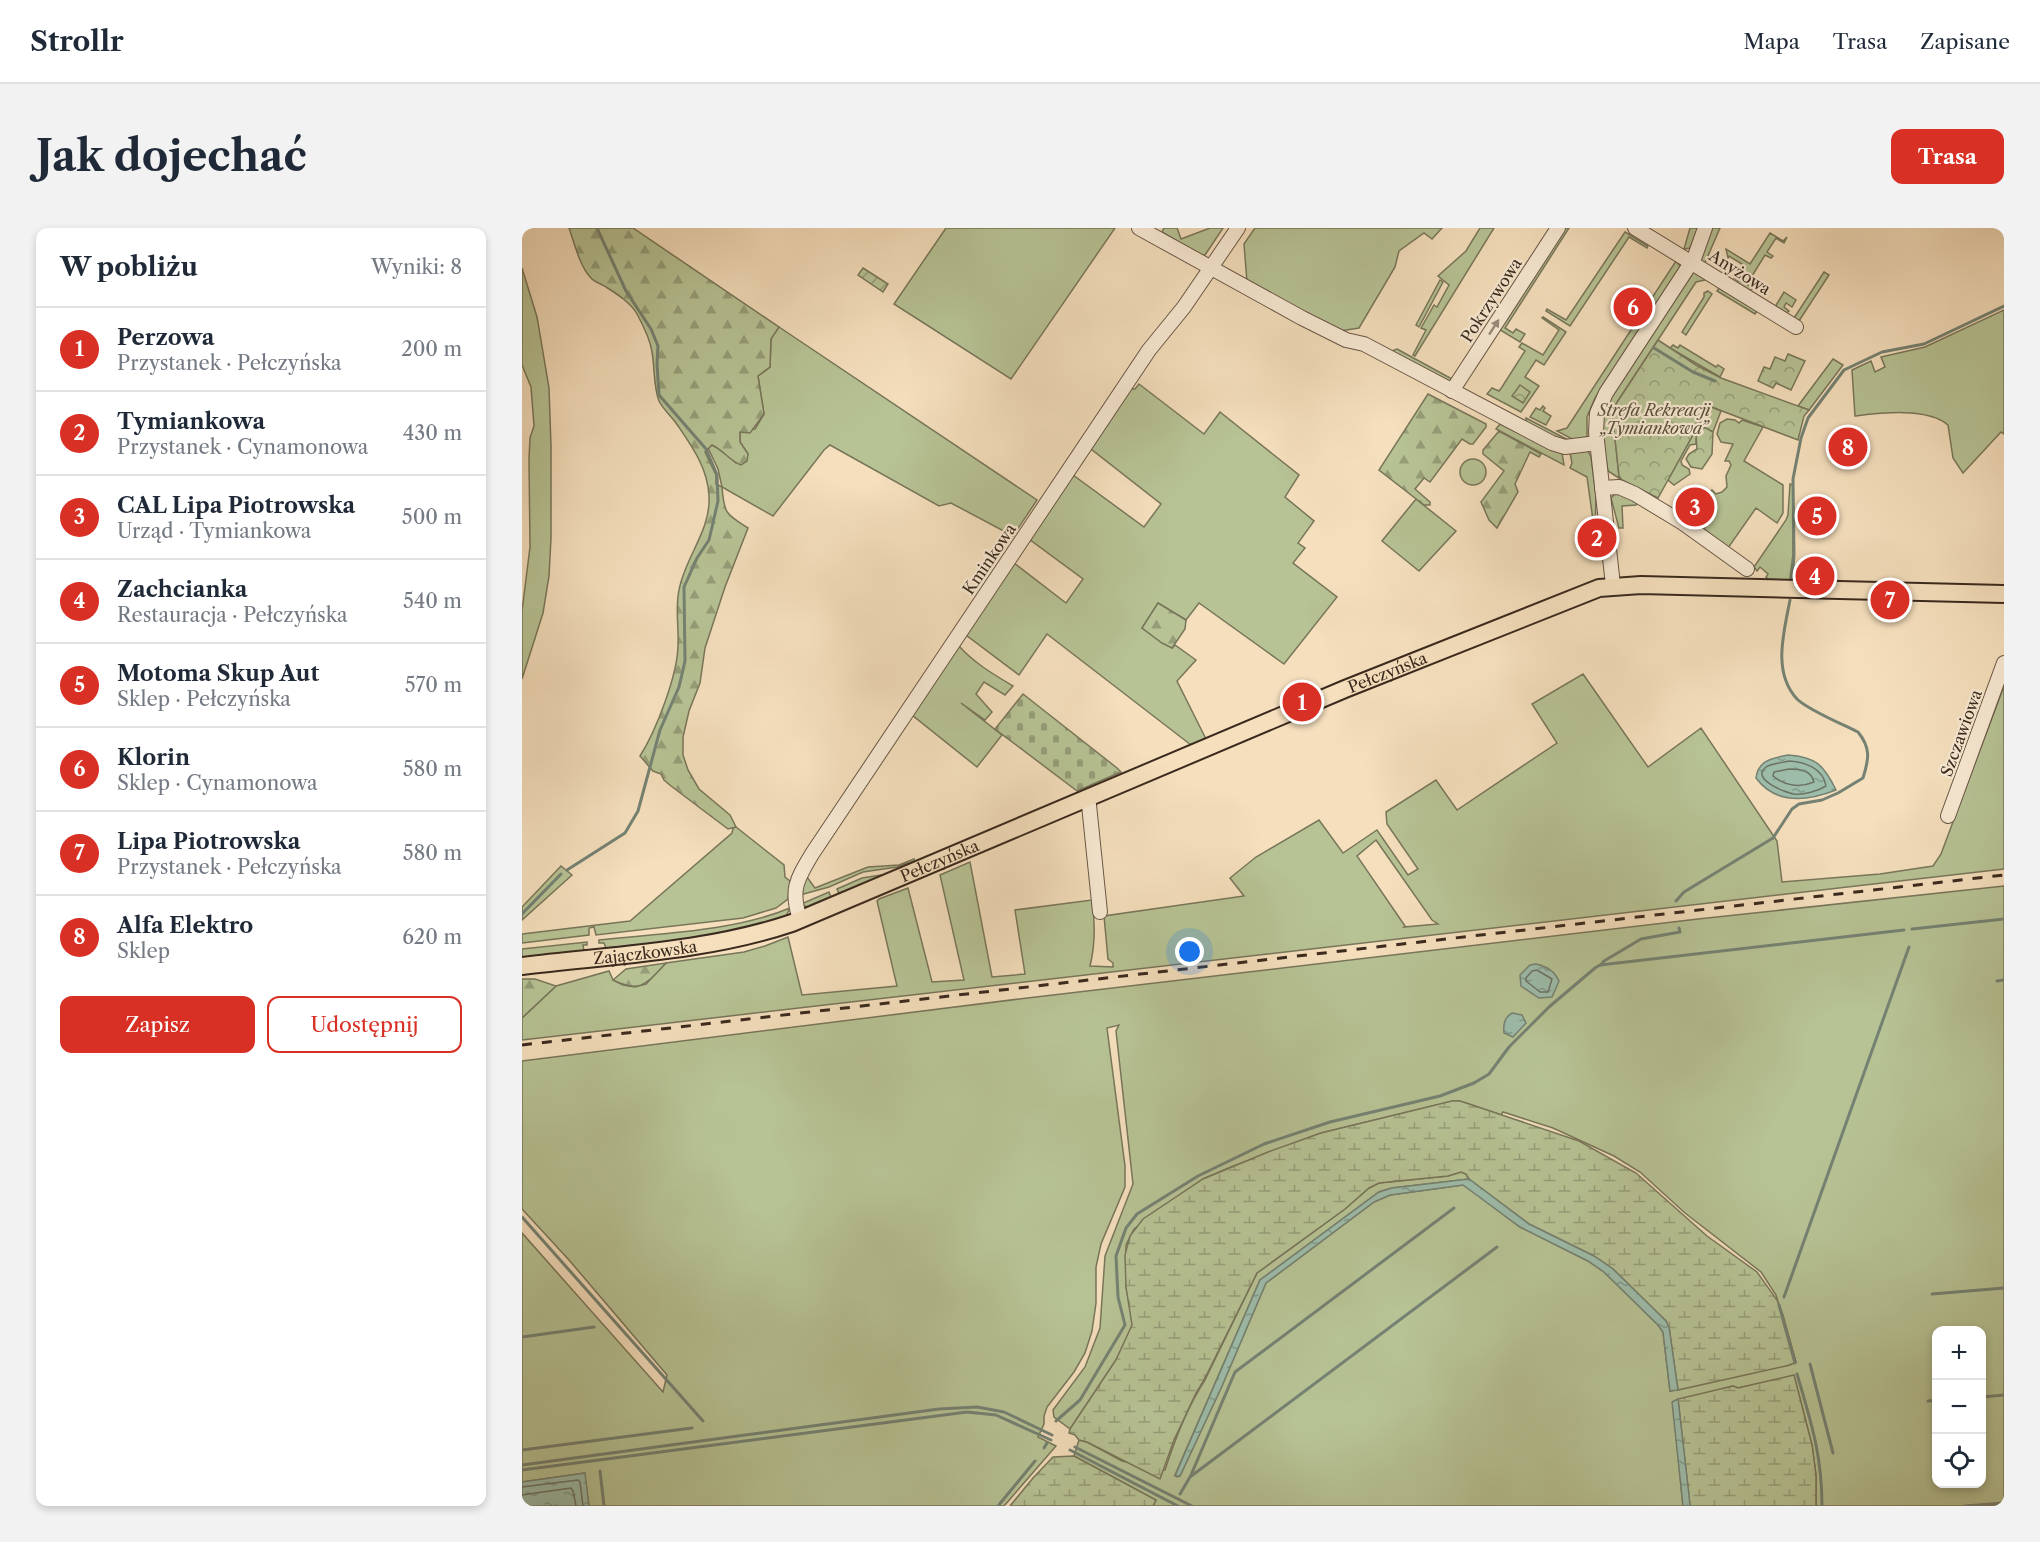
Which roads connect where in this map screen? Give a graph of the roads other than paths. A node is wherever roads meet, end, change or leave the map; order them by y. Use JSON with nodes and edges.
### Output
{"nodes":[{"id":1,"x":1139,"y":228,"type":"edge"},
{"id":2,"x":1238,"y":228,"type":"edge"},
{"id":3,"x":1558,"y":228,"type":"edge"},
{"id":4,"x":1635,"y":228,"type":"edge"},
{"id":5,"x":1705,"y":228,"type":"edge"},
{"id":6,"x":1692,"y":262,"type":"junction"},
{"id":7,"x":1211,"y":269,"type":"junction"},
{"id":8,"x":1796,"y":327,"type":"dead end"},
{"id":9,"x":1452,"y":391,"type":"junction"},
{"id":10,"x":1597,"y":443,"type":"junction"},
{"id":11,"x":1602,"y":488,"type":"junction"},
{"id":12,"x":1747,"y":569,"type":"dead end"},
{"id":13,"x":1613,"y":585,"type":"junction"},
{"id":14,"x":2004,"y":594,"type":"edge"},
{"id":15,"x":2004,"y":663,"type":"edge"},
{"id":16,"x":1086,"y":798,"type":"junction"},
{"id":17,"x":1948,"y":816,"type":"dead end"},
{"id":18,"x":1100,"y":912,"type":"dead end"},
{"id":19,"x":800,"y":920,"type":"junction"},
{"id":20,"x":768,"y":931,"type":"joint"},
{"id":21,"x":522,"y":966,"type":"edge"}],
"edges":[{"from":1,"to":7,"type":"street"},
{"from":2,"to":7,"type":"street","name":"Kminkowa"},
{"from":9,"to":3,"type":"street","name":"Pokrzywowa","one_way":true},
{"from":4,"to":6,"type":"street","name":"Anyżowa"},
{"from":5,"to":6,"type":"street"},
{"from":6,"to":8,"type":"street","name":"Anyżowa"},
{"from":6,"to":10,"type":"street"},
{"from":7,"to":9,"type":"street"},
{"from":7,"to":19,"type":"street","name":"Kminkowa"},
{"from":9,"to":10,"type":"street"},
{"from":10,"to":11,"type":"street"},
{"from":11,"to":12,"type":"street"},
{"from":11,"to":13,"type":"street"},
{"from":13,"to":14,"type":"main road","name":"Pełczyńska"},
{"from":13,"to":16,"type":"main road","name":"Pełczyńska"},
{"from":15,"to":17,"type":"street","name":"Szczawiowa"},
{"from":16,"to":18,"type":"street"},
{"from":16,"to":19,"type":"main road","name":"Pełczyńska"},
{"from":19,"to":20,"type":"main road","name":"Pełczyńska"},
{"from":20,"to":21,"type":"main road","name":"Zajączkowska"}]}
